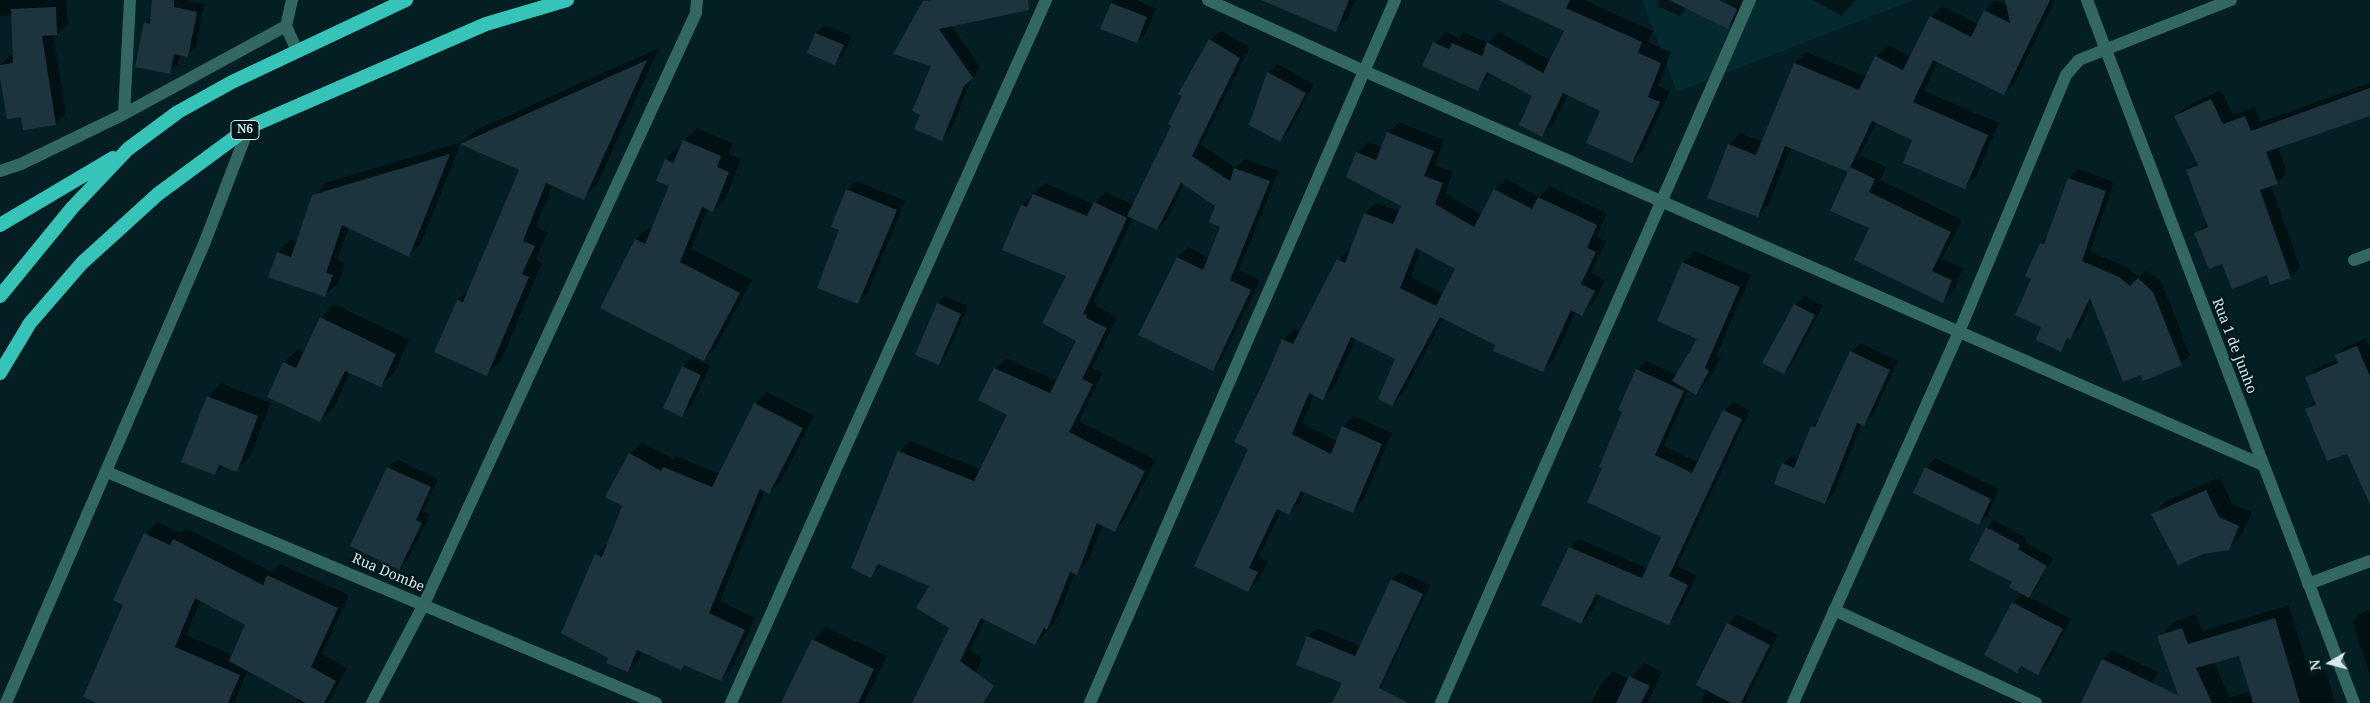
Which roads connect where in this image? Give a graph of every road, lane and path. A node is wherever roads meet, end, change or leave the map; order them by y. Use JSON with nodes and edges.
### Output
{"nodes":[{"id":1,"x":130,"y":0,"type":"edge"},
{"id":2,"x":292,"y":0,"type":"edge"},
{"id":3,"x":406,"y":0,"type":"edge"},
{"id":4,"x":567,"y":0,"type":"edge"},
{"id":5,"x":697,"y":0,"type":"edge"},
{"id":6,"x":1046,"y":0,"type":"edge"},
{"id":7,"x":1208,"y":0,"type":"edge"},
{"id":8,"x":1394,"y":0,"type":"edge"},
{"id":9,"x":1750,"y":0,"type":"edge"},
{"id":10,"x":2088,"y":0,"type":"edge"},
{"id":11,"x":2231,"y":0,"type":"edge"},
{"id":12,"x":286,"y":26,"type":"junction"},
{"id":13,"x":2107,"y":50,"type":"junction"},
{"id":14,"x":297,"y":51,"type":"junction"},
{"id":15,"x":1364,"y":71,"type":"junction"},
{"id":16,"x":124,"y":114,"type":"junction"},
{"id":17,"x":249,"y":127,"type":"junction"},
{"id":18,"x":128,"y":149,"type":"junction"},
{"id":19,"x":0,"y":171,"type":"edge"},
{"id":20,"x":1662,"y":202,"type":"junction"},
{"id":21,"x":0,"y":225,"type":"edge"},
{"id":22,"x":2370,"y":254,"type":"edge"},
{"id":23,"x":2354,"y":260,"type":"dead end"},
{"id":24,"x":0,"y":296,"type":"edge"},
{"id":25,"x":1959,"y":332,"type":"junction"},
{"id":26,"x":0,"y":373,"type":"edge"},
{"id":27,"x":2263,"y":465,"type":"junction"},
{"id":28,"x":107,"y":472,"type":"junction"},
{"id":29,"x":2370,"y":561,"type":"edge"},
{"id":30,"x":2308,"y":584,"type":"junction"},
{"id":31,"x":424,"y":604,"type":"junction"},
{"id":32,"x":1834,"y":610,"type":"junction"},
{"id":33,"x":6,"y":703,"type":"edge"},
{"id":34,"x":372,"y":703,"type":"edge"},
{"id":35,"x":656,"y":703,"type":"edge"},
{"id":36,"x":731,"y":703,"type":"edge"},
{"id":37,"x":1090,"y":703,"type":"edge"},
{"id":38,"x":1441,"y":703,"type":"edge"},
{"id":39,"x":1793,"y":703,"type":"edge"},
{"id":40,"x":2036,"y":703,"type":"edge"},
{"id":41,"x":2354,"y":703,"type":"edge"}],
"edges":[{"from":1,"to":16,"type":"street"},
{"from":2,"to":12,"type":"street"},
{"from":3,"to":14,"type":"highway"},
{"from":4,"to":17,"type":"highway","number":"N6"},
{"from":5,"to":31,"type":"street"},
{"from":6,"to":36,"type":"street"},
{"from":7,"to":15,"type":"street"},
{"from":8,"to":15,"type":"street"},
{"from":9,"to":20,"type":"street"},
{"from":10,"to":13,"type":"street","name":"Rua 1 de Junho"},
{"from":11,"to":13,"type":"street"},
{"from":12,"to":14,"type":"street"},
{"from":12,"to":16,"type":"street"},
{"from":13,"to":25,"type":"street"},
{"from":13,"to":27,"type":"street","name":"Rua 1 de Junho"},
{"from":14,"to":18,"type":"highway"},
{"from":15,"to":20,"type":"street"},
{"from":15,"to":37,"type":"street"},
{"from":16,"to":19,"type":"street"},
{"from":17,"to":26,"type":"highway","number":"N6"},
{"from":17,"to":28,"type":"street"},
{"from":18,"to":21,"type":"highway"},
{"from":18,"to":24,"type":"highway"},
{"from":20,"to":25,"type":"street"},
{"from":20,"to":38,"type":"street"},
{"from":22,"to":23,"type":"street"},
{"from":25,"to":27,"type":"street"},
{"from":25,"to":32,"type":"street"},
{"from":27,"to":30,"type":"street","name":"Rua 1 de Junho"},
{"from":28,"to":31,"type":"street","name":"Rua Dombe"},
{"from":28,"to":33,"type":"street"},
{"from":29,"to":30,"type":"street"},
{"from":30,"to":41,"type":"street","name":"Rua 1 de Junho"},
{"from":31,"to":34,"type":"street"},
{"from":31,"to":35,"type":"street","name":"Rua Dombe"},
{"from":32,"to":39,"type":"street"},
{"from":32,"to":40,"type":"street"}]}
